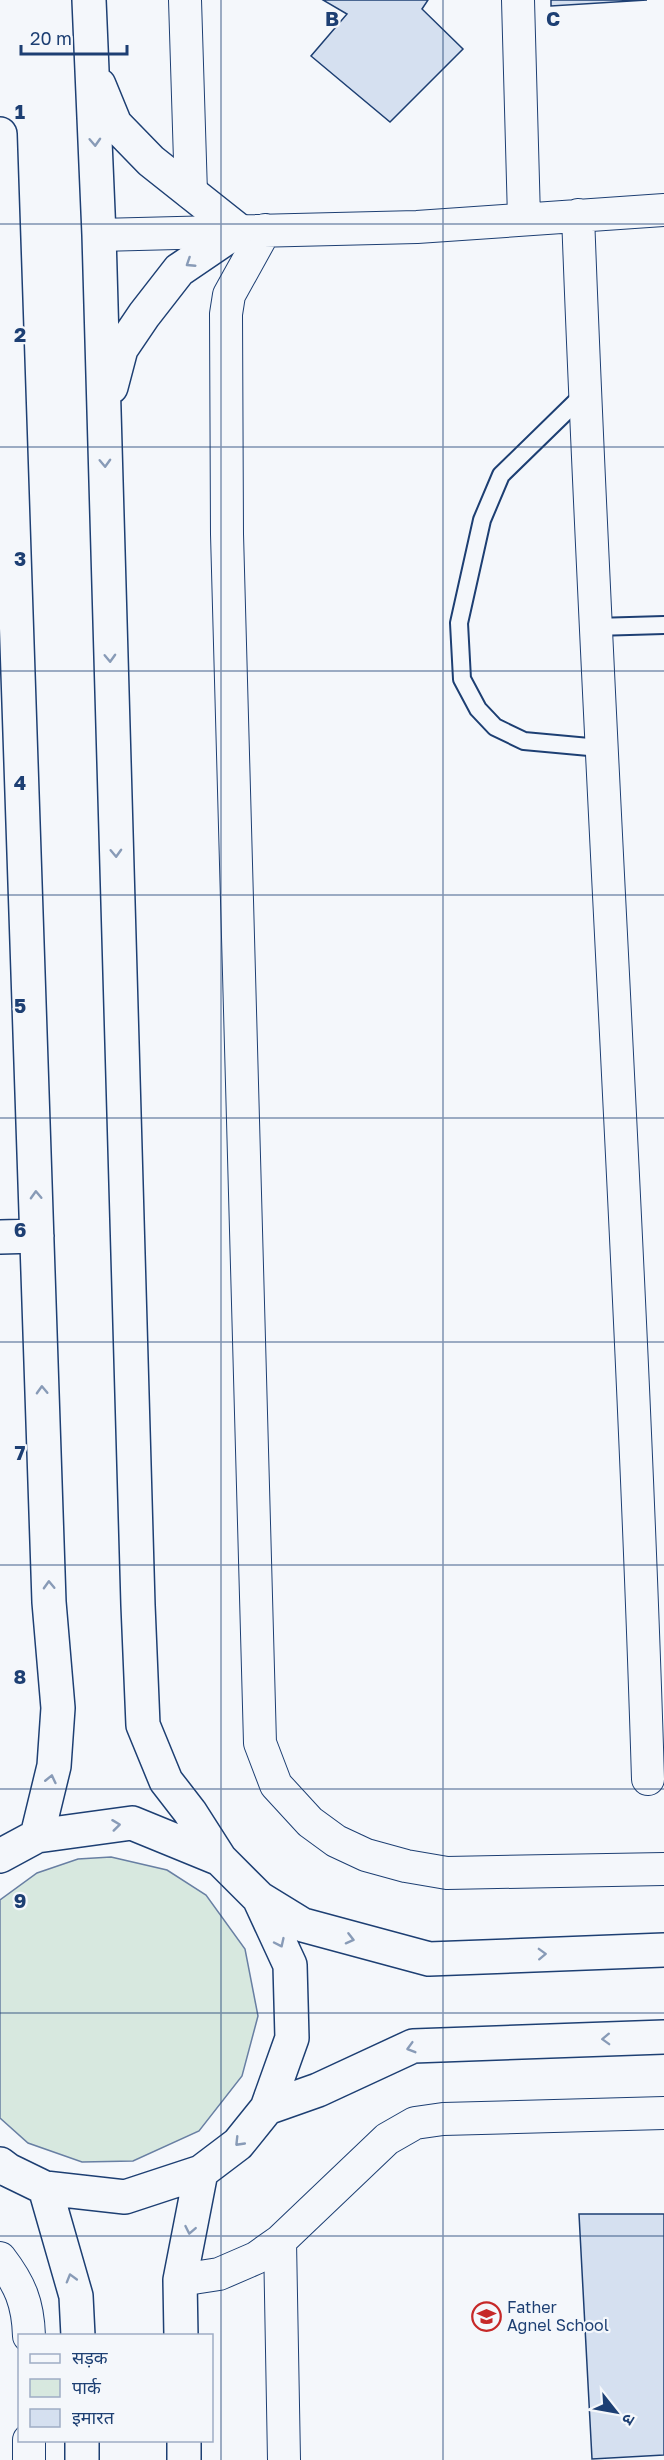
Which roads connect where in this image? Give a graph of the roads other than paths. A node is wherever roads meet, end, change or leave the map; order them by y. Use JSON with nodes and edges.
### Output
{"nodes":[{"id":1,"x":89,"y":0,"type":"edge"},
{"id":2,"x":185,"y":0,"type":"edge"},
{"id":3,"x":518,"y":0,"type":"edge"},
{"id":4,"x":92,"y":67,"type":"junction"},
{"id":5,"x":0,"y":134,"type":"edge"},
{"id":6,"x":191,"y":193,"type":"junction"},
{"id":7,"x":664,"y":210,"type":"edge"},
{"id":8,"x":578,"y":215,"type":"junction"},
{"id":9,"x":524,"y":218,"type":"junction"},
{"id":10,"x":251,"y":230,"type":"junction"},
{"id":11,"x":99,"y":235,"type":"junction"},
{"id":12,"x":584,"y":394,"type":"junction"},
{"id":13,"x":103,"y":420,"type":"junction"},
{"id":14,"x":664,"y":625,"type":"edge"},
{"id":15,"x":595,"y":627,"type":"junction"},
{"id":16,"x":600,"y":748,"type":"junction"},
{"id":17,"x":37,"y":1236,"type":"junction"},
{"id":18,"x":0,"y":1237,"type":"edge"},
{"id":19,"x":648,"y":1779,"type":"dead end"},
{"id":20,"x":37,"y":1836,"type":"junction"},
{"id":21,"x":0,"y":1856,"type":"edge"},
{"id":22,"x":220,"y":1859,"type":"junction"},
{"id":23,"x":664,"y":1869,"type":"edge"},
{"id":24,"x":259,"y":1898,"type":"junction"},
{"id":25,"x":664,"y":1950,"type":"edge"},
{"id":26,"x":664,"y":2037,"type":"edge"},
{"id":27,"x":267,"y":2108,"type":"junction"},
{"id":28,"x":664,"y":2113,"type":"edge"},
{"id":29,"x":0,"y":2164,"type":"edge"},
{"id":30,"x":201,"y":2172,"type":"junction"},
{"id":31,"x":45,"y":2188,"type":"junction"},
{"id":32,"x":280,"y":2241,"type":"junction"},
{"id":33,"x":0,"y":2258,"type":"edge"},
{"id":34,"x":180,"y":2280,"type":"junction"},
{"id":35,"x":29,"y":2334,"type":"edge"},
{"id":36,"x":78,"y":2334,"type":"edge"},
{"id":37,"x":181,"y":2334,"type":"edge"},
{"id":38,"x":30,"y":2442,"type":"edge"},
{"id":39,"x":82,"y":2442,"type":"edge"},
{"id":40,"x":184,"y":2442,"type":"edge"},
{"id":41,"x":29,"y":2460,"type":"edge"},
{"id":42,"x":82,"y":2460,"type":"edge"},
{"id":43,"x":184,"y":2460,"type":"edge"},
{"id":44,"x":284,"y":2460,"type":"edge"}],
"edges":[{"from":1,"to":4,"type":"street"},
{"from":2,"to":6,"type":"street"},
{"from":3,"to":9,"type":"street"},
{"from":4,"to":6,"type":"street"},
{"from":4,"to":11,"type":"street","one_way":true},
{"from":17,"to":5,"type":"street","one_way":true},
{"from":6,"to":10,"type":"street"},
{"from":7,"to":8,"type":"street"},
{"from":8,"to":9,"type":"street"},
{"from":8,"to":12,"type":"street"},
{"from":9,"to":10,"type":"street"},
{"from":10,"to":11,"type":"street"},
{"from":10,"to":13,"type":"street","one_way":true},
{"from":10,"to":23,"type":"street"},
{"from":11,"to":13,"type":"street"},
{"from":12,"to":15,"type":"street"},
{"from":12,"to":16,"type":"lane"},
{"from":13,"to":22,"type":"street","one_way":true},
{"from":14,"to":15,"type":"lane"},
{"from":15,"to":16,"type":"street"},
{"from":16,"to":19,"type":"street"},
{"from":17,"to":18,"type":"street"},
{"from":20,"to":17,"type":"street","one_way":true},
{"from":20,"to":21,"type":"street"},
{"from":20,"to":22,"type":"street","one_way":true},
{"from":22,"to":24,"type":"street"},
{"from":24,"to":25,"type":"street","one_way":true},
{"from":24,"to":27,"type":"street","one_way":true},
{"from":26,"to":27,"type":"street","one_way":true},
{"from":27,"to":30,"type":"street","one_way":true},
{"from":28,"to":32,"type":"street"},
{"from":29,"to":31,"type":"street"},
{"from":30,"to":31,"type":"street"},
{"from":30,"to":34,"type":"street","one_way":true},
{"from":36,"to":31,"type":"street","one_way":true},
{"from":32,"to":34,"type":"street"},
{"from":32,"to":44,"type":"street"},
{"from":33,"to":35,"type":"street"},
{"from":34,"to":37,"type":"street"},
{"from":38,"to":41,"type":"street"},
{"from":39,"to":42,"type":"street"},
{"from":40,"to":43,"type":"street"}]}
